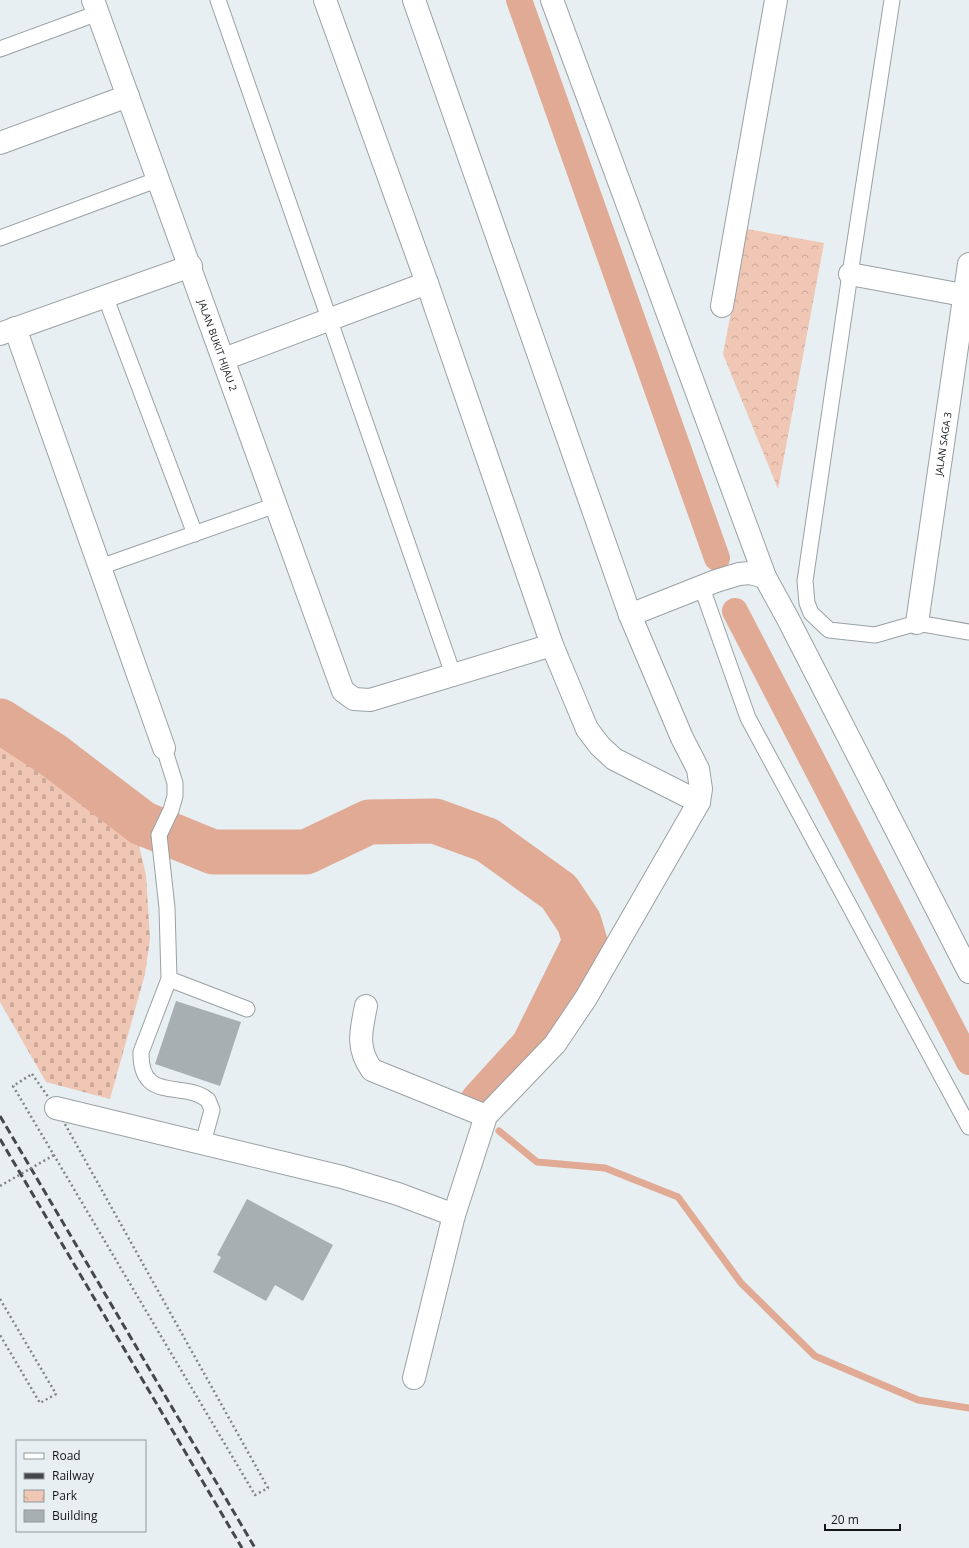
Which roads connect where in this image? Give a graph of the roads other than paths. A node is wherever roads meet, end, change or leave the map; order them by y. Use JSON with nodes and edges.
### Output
{"nodes":[{"id":1,"x":218,"y":0,"type":"edge"},
{"id":2,"x":325,"y":0,"type":"edge"},
{"id":3,"x":414,"y":0,"type":"edge"},
{"id":4,"x":552,"y":0,"type":"edge"},
{"id":5,"x":776,"y":0,"type":"edge"},
{"id":6,"x":892,"y":0,"type":"edge"},
{"id":7,"x":95,"y":7,"type":"edge"},
{"id":8,"x":0,"y":49,"type":"edge"},
{"id":9,"x":128,"y":96,"type":"junction"},
{"id":10,"x":0,"y":143,"type":"edge"},
{"id":11,"x":159,"y":179,"type":"junction"},
{"id":12,"x":0,"y":238,"type":"edge"},
{"id":13,"x":969,"y":264,"type":"edge"},
{"id":14,"x":190,"y":266,"type":"junction"},
{"id":15,"x":850,"y":274,"type":"junction"},
{"id":16,"x":427,"y":283,"type":"junction"},
{"id":17,"x":963,"y":295,"type":"junction"},
{"id":18,"x":105,"y":296,"type":"junction"},
{"id":19,"x":722,"y":306,"type":"dead end"},
{"id":20,"x":329,"y":318,"type":"junction"},
{"id":21,"x":8,"y":331,"type":"edge"},
{"id":22,"x":224,"y":359,"type":"junction"},
{"id":23,"x":276,"y":505,"type":"junction"},
{"id":24,"x":195,"y":534,"type":"junction"},
{"id":25,"x":100,"y":567,"type":"junction"},
{"id":26,"x":765,"y":577,"type":"junction"},
{"id":27,"x":702,"y":588,"type":"junction"},
{"id":28,"x":630,"y":615,"type":"junction"},
{"id":29,"x":917,"y":623,"type":"junction"},
{"id":30,"x":969,"y":632,"type":"edge"},
{"id":31,"x":552,"y":645,"type":"junction"},
{"id":32,"x":453,"y":674,"type":"junction"},
{"id":33,"x":164,"y":748,"type":"joint"},
{"id":34,"x":699,"y":802,"type":"junction"},
{"id":35,"x":969,"y":972,"type":"edge"},
{"id":36,"x":169,"y":979,"type":"junction"},
{"id":37,"x":366,"y":1006,"type":"dead end"},
{"id":38,"x":247,"y":1009,"type":"dead end"},
{"id":39,"x":56,"y":1108,"type":"road end"},
{"id":40,"x":486,"y":1116,"type":"junction"},
{"id":41,"x":969,"y":1127,"type":"edge"},
{"id":42,"x":203,"y":1144,"type":"junction"},
{"id":43,"x":454,"y":1215,"type":"junction"},
{"id":44,"x":414,"y":1378,"type":"dead end"}],
"edges":[{"from":1,"to":20,"type":"lane"},
{"from":2,"to":16,"type":"street"},
{"from":3,"to":28,"type":"street"},
{"from":4,"to":26,"type":"street"},
{"from":5,"to":19,"type":"street"},
{"from":6,"to":15,"type":"lane"},
{"from":7,"to":8,"type":"lane"},
{"from":7,"to":9,"type":"street","name":"JALAN BUKIT HIJAU 2"},
{"from":9,"to":10,"type":"street"},
{"from":9,"to":11,"type":"street","name":"JALAN BUKIT HIJAU 2"},
{"from":11,"to":12,"type":"lane"},
{"from":11,"to":14,"type":"street","name":"JALAN BUKIT HIJAU 2"},
{"from":13,"to":17,"type":"street","name":"JALAN SAGA 3"},
{"from":14,"to":18,"type":"street"},
{"from":14,"to":22,"type":"street","name":"JALAN BUKIT HIJAU 2"},
{"from":15,"to":17,"type":"street"},
{"from":15,"to":29,"type":"lane"},
{"from":16,"to":20,"type":"street"},
{"from":16,"to":31,"type":"street"},
{"from":17,"to":29,"type":"street","name":"JALAN SAGA 3"},
{"from":18,"to":21,"type":"street"},
{"from":18,"to":24,"type":"lane"},
{"from":20,"to":22,"type":"street"},
{"from":20,"to":32,"type":"lane"},
{"from":21,"to":25,"type":"street"},
{"from":22,"to":23,"type":"street","name":"JALAN BUKIT HIJAU 2"},
{"from":23,"to":24,"type":"lane"},
{"from":23,"to":32,"type":"street","name":"JALAN BUKIT HIJAU 2"},
{"from":24,"to":25,"type":"lane"},
{"from":25,"to":33,"type":"street"},
{"from":26,"to":27,"type":"street"},
{"from":26,"to":35,"type":"street"},
{"from":27,"to":28,"type":"street"},
{"from":27,"to":41,"type":"lane"},
{"from":28,"to":34,"type":"street"},
{"from":29,"to":30,"type":"lane"},
{"from":31,"to":32,"type":"street"},
{"from":31,"to":34,"type":"street"},
{"from":33,"to":36,"type":"lane"},
{"from":34,"to":40,"type":"street"},
{"from":36,"to":38,"type":"lane"},
{"from":36,"to":42,"type":"lane"},
{"from":37,"to":40,"type":"street"},
{"from":39,"to":42,"type":"street"},
{"from":40,"to":43,"type":"street"},
{"from":42,"to":43,"type":"street"},
{"from":43,"to":44,"type":"street"}]}
